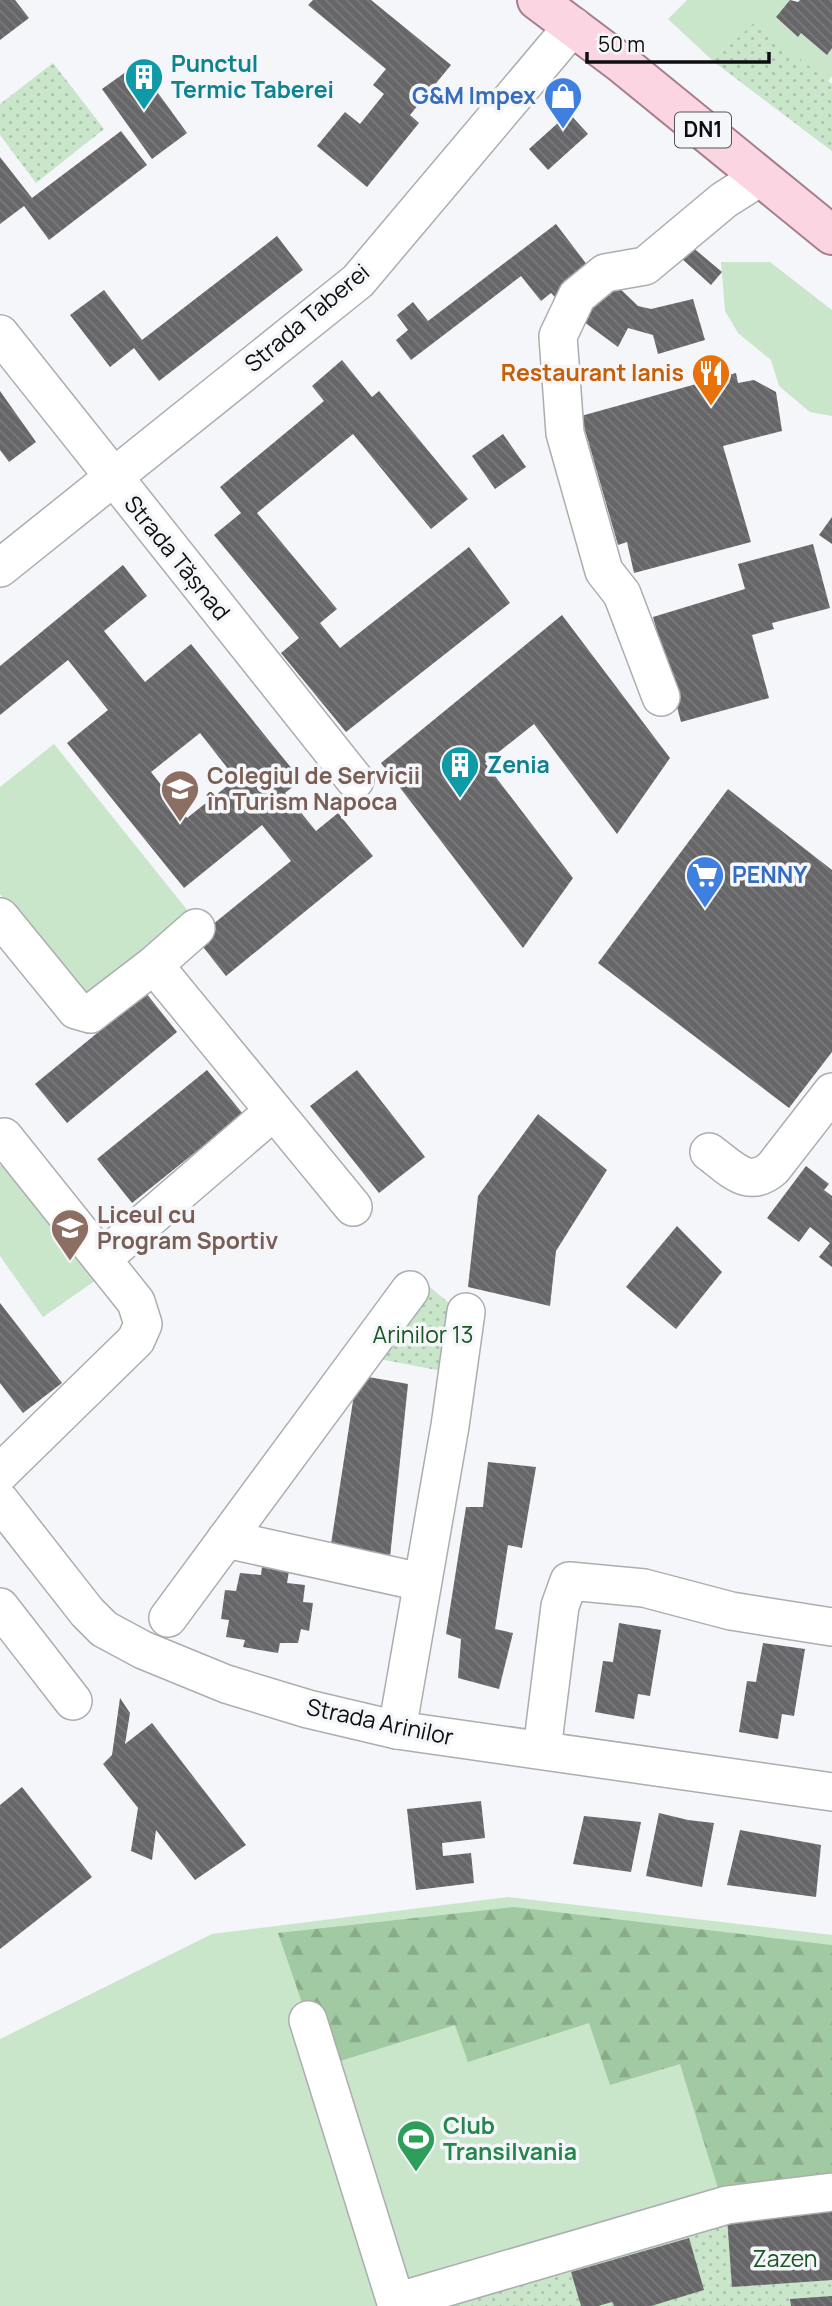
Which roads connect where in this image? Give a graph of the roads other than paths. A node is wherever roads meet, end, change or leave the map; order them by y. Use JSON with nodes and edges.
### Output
{"nodes":[{"id":1,"x":537,"y":0,"type":"edge"},
{"id":2,"x":573,"y":26,"type":"junction"},
{"id":3,"x":760,"y":177,"type":"junction"},
{"id":4,"x":832,"y":235,"type":"edge"},
{"id":5,"x":0,"y":334,"type":"edge"},
{"id":6,"x":112,"y":478,"type":"junction"},
{"id":7,"x":0,"y":568,"type":"edge"},
{"id":8,"x":662,"y":697,"type":"dead end"},
{"id":9,"x":355,"y":780,"type":"dead end"},
{"id":10,"x":0,"y":917,"type":"edge"},
{"id":11,"x":196,"y":928,"type":"dead end"},
{"id":12,"x":154,"y":965,"type":"junction"},
{"id":13,"x":832,"y":1092,"type":"edge"},
{"id":14,"x":274,"y":1111,"type":"junction"},
{"id":15,"x":4,"y":1137,"type":"dead end"},
{"id":16,"x":709,"y":1152,"type":"dead end"},
{"id":17,"x":353,"y":1207,"type":"dead end"},
{"id":18,"x":102,"y":1259,"type":"junction"},
{"id":19,"x":410,"y":1290,"type":"dead end"},
{"id":20,"x":466,"y":1312,"type":"dead end"},
{"id":21,"x":0,"y":1473,"type":"edge"},
{"id":22,"x":0,"y":1501,"type":"edge"},
{"id":23,"x":226,"y":1539,"type":"junction"},
{"id":24,"x":421,"y":1582,"type":"junction"},
{"id":25,"x":0,"y":1607,"type":"edge"},
{"id":26,"x":167,"y":1618,"type":"dead end"},
{"id":27,"x":832,"y":1627,"type":"edge"},
{"id":28,"x":73,"y":1701,"type":"dead end"},
{"id":29,"x":397,"y":1730,"type":"junction"},
{"id":30,"x":542,"y":1750,"type":"junction"},
{"id":31,"x":832,"y":1792,"type":"edge"},
{"id":32,"x":308,"y":2020,"type":"dead end"},
{"id":33,"x":832,"y":2192,"type":"edge"},
{"id":34,"x":397,"y":2304,"type":"edge"}],
"edges":[{"from":1,"to":2,"type":"main road","number":"DN1"},
{"from":2,"to":3,"type":"main road","number":"DN1"},
{"from":2,"to":6,"type":"street","name":"Strada Taberei"},
{"from":3,"to":4,"type":"main road","number":"DN1"},
{"from":3,"to":8,"type":"street"},
{"from":5,"to":6,"type":"street","name":"Strada Tășnad"},
{"from":6,"to":7,"type":"street","name":"Strada Taberei"},
{"from":6,"to":9,"type":"street","name":"Strada Tășnad"},
{"from":10,"to":12,"type":"street"},
{"from":11,"to":12,"type":"street"},
{"from":12,"to":14,"type":"street"},
{"from":13,"to":16,"type":"street"},
{"from":14,"to":17,"type":"street"},
{"from":14,"to":18,"type":"street"},
{"from":15,"to":18,"type":"street"},
{"from":18,"to":21,"type":"street"},
{"from":19,"to":23,"type":"street"},
{"from":20,"to":24,"type":"street"},
{"from":22,"to":29,"type":"street","name":"Strada Arinilor"},
{"from":23,"to":24,"type":"street"},
{"from":23,"to":26,"type":"street"},
{"from":24,"to":29,"type":"street"},
{"from":25,"to":28,"type":"street"},
{"from":27,"to":30,"type":"street"},
{"from":29,"to":30,"type":"street","name":"Strada Arinilor"},
{"from":30,"to":31,"type":"street","name":"Strada Arinilor"},
{"from":32,"to":34,"type":"street"},
{"from":33,"to":34,"type":"street"}]}
